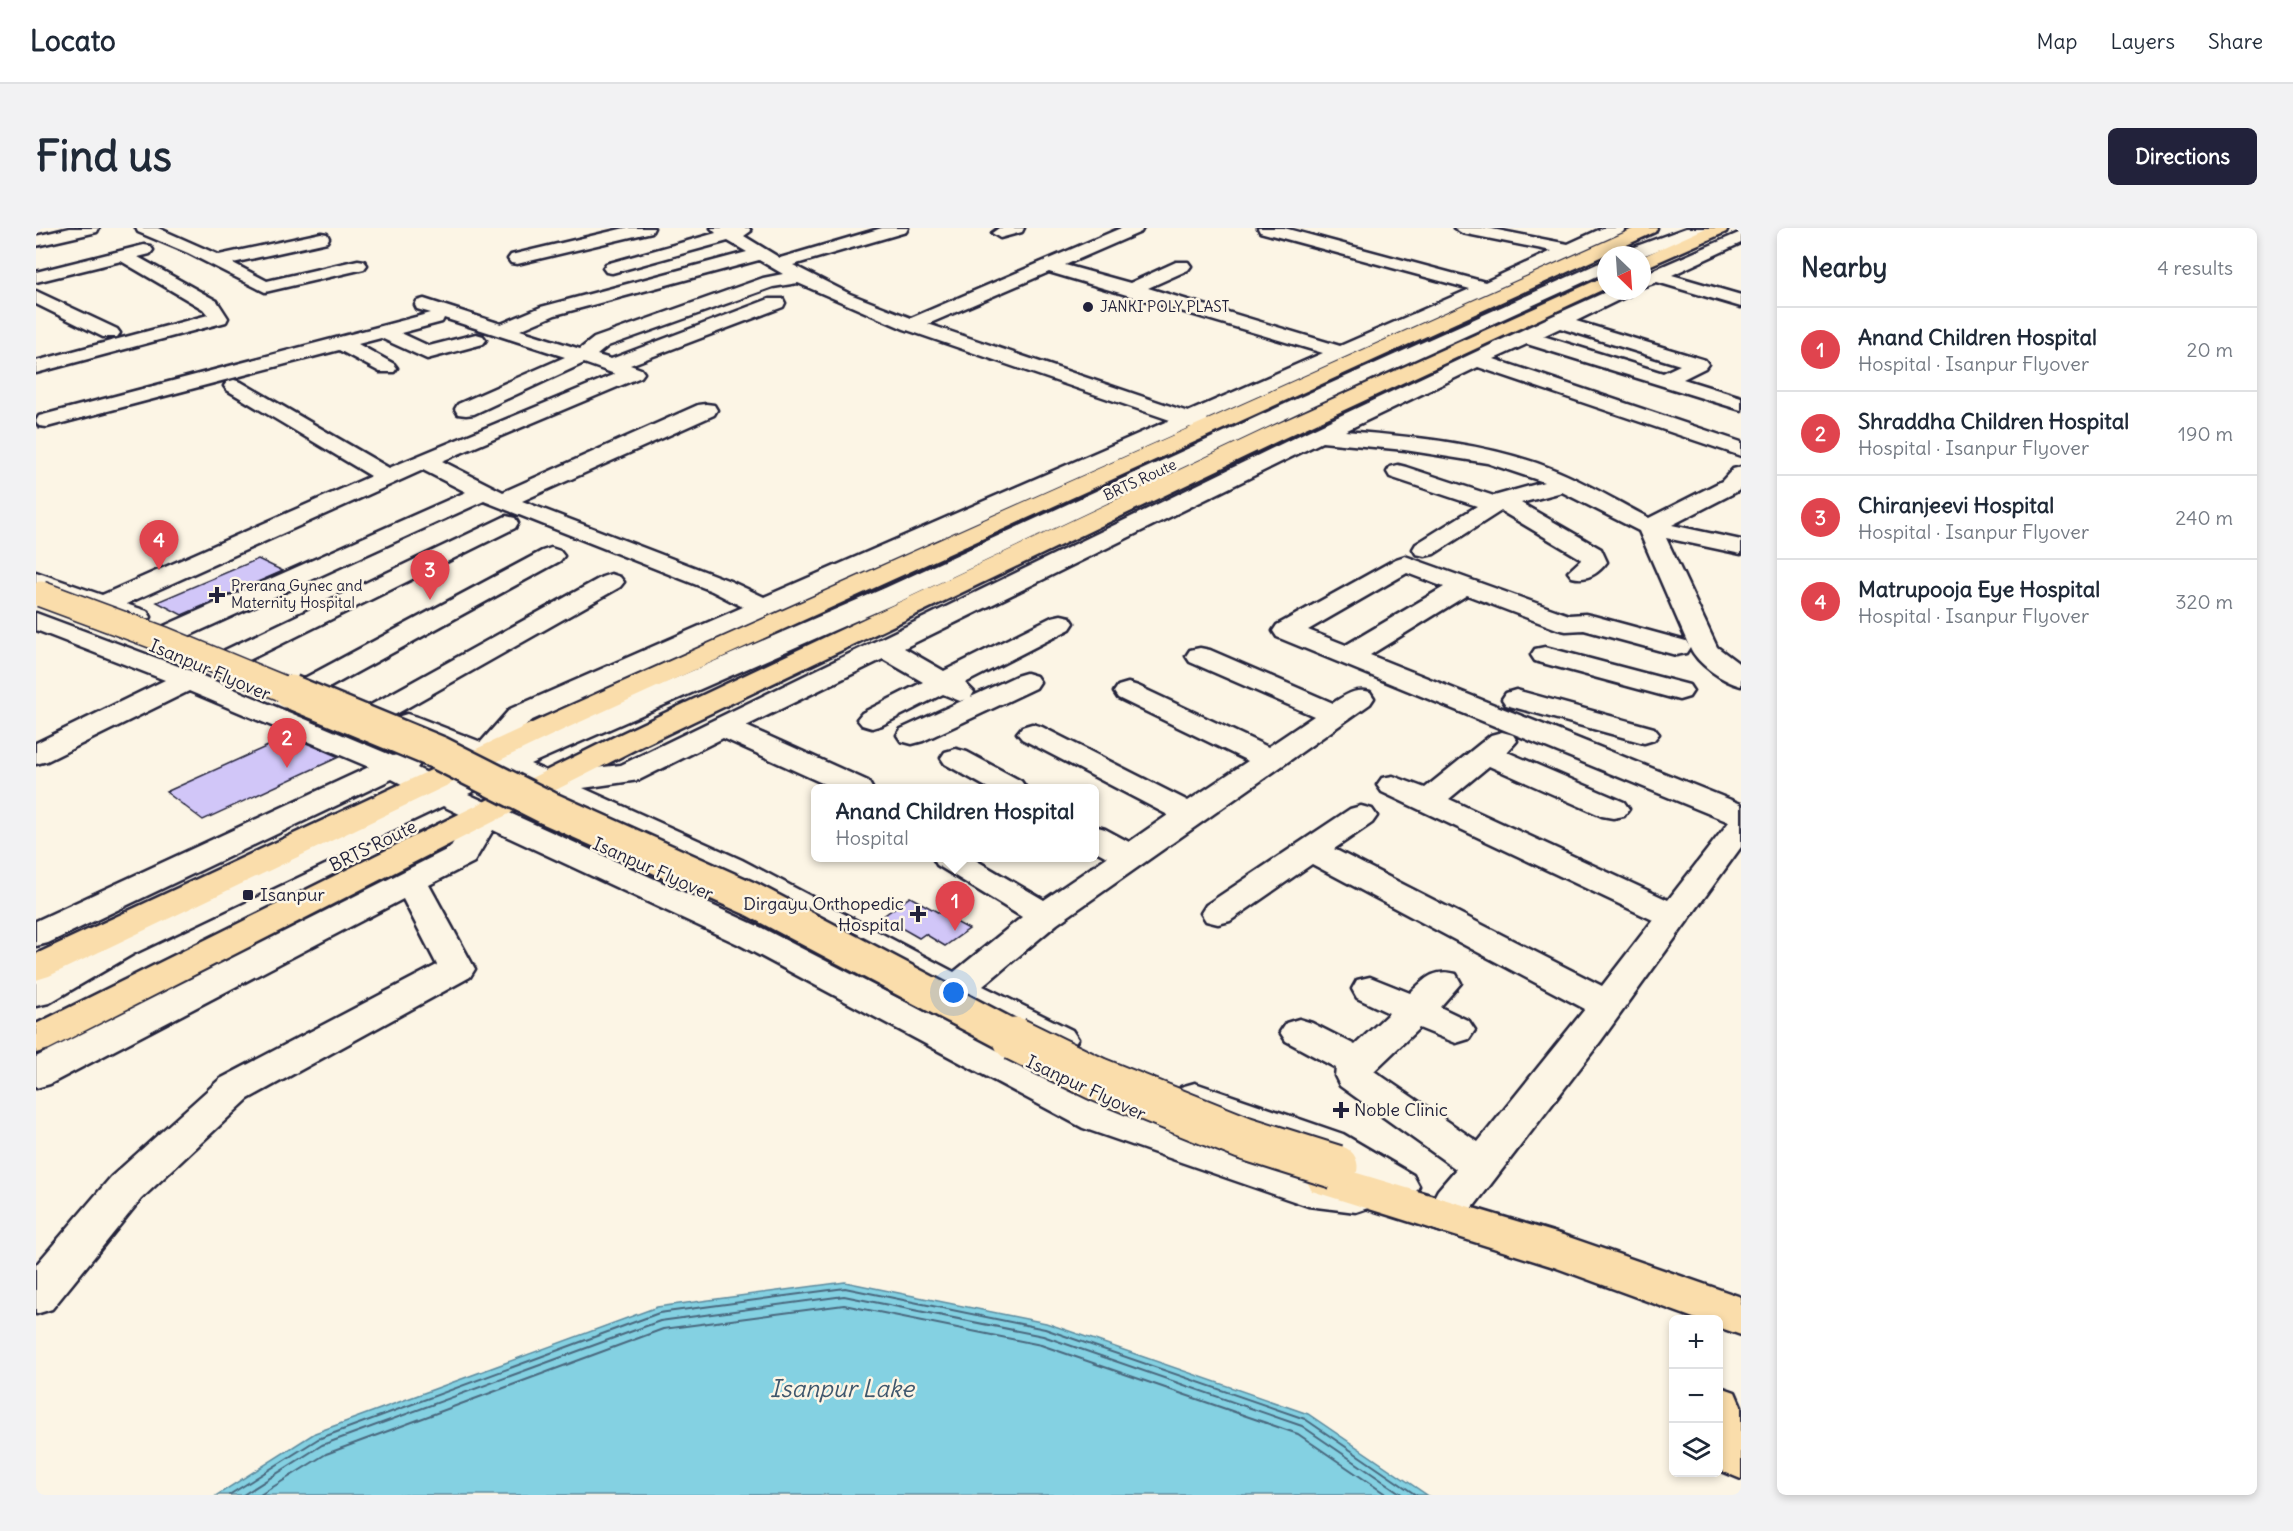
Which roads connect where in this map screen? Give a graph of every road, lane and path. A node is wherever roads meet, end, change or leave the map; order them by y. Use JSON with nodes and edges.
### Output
{"nodes":[{"id":1,"x":91,"y":228,"type":"edge"},
{"id":2,"x":290,"y":228,"type":"edge"},
{"id":3,"x":646,"y":228,"type":"edge"},
{"id":4,"x":753,"y":228,"type":"edge"},
{"id":5,"x":900,"y":228,"type":"edge"},
{"id":6,"x":1135,"y":228,"type":"edge"},
{"id":7,"x":1266,"y":228,"type":"edge"},
{"id":8,"x":1462,"y":228,"type":"edge"},
{"id":9,"x":1617,"y":228,"type":"edge"},
{"id":10,"x":1649,"y":228,"type":"edge"},
{"id":11,"x":1668,"y":228,"type":"edge"},
{"id":12,"x":151,"y":231,"type":"edge"},
{"id":13,"x":724,"y":231,"type":"edge"},
{"id":14,"x":65,"y":232,"type":"edge"},
{"id":15,"x":1708,"y":236,"type":"edge"},
{"id":16,"x":185,"y":240,"type":"edge"},
{"id":17,"x":36,"y":241,"type":"edge"},
{"id":18,"x":85,"y":245,"type":"dead end"},
{"id":19,"x":1734,"y":245,"type":"edge"},
{"id":20,"x":1682,"y":247,"type":"joint"},
{"id":21,"x":1570,"y":250,"type":"junction"},
{"id":22,"x":1651,"y":251,"type":"edge"},
{"id":23,"x":761,"y":254,"type":"junction"},
{"id":24,"x":123,"y":255,"type":"junction"},
{"id":25,"x":517,"y":259,"type":"dead end"},
{"id":26,"x":217,"y":261,"type":"junction"},
{"id":27,"x":1651,"y":261,"type":"edge"},
{"id":28,"x":1651,"y":261,"type":"edge"},
{"id":29,"x":1651,"y":261,"type":"edge"},
{"id":30,"x":778,"y":264,"type":"junction"},
{"id":31,"x":358,"y":265,"type":"dead end"},
{"id":32,"x":1049,"y":266,"type":"junction"},
{"id":33,"x":1182,"y":266,"type":"dead end"},
{"id":34,"x":612,"y":268,"type":"dead end"},
{"id":35,"x":1597,"y":269,"type":"edge"},
{"id":36,"x":1651,"y":270,"type":"edge"},
{"id":37,"x":240,"y":274,"type":"junction"},
{"id":38,"x":36,"y":277,"type":"edge"},
{"id":39,"x":1597,"y":285,"type":"edge"},
{"id":40,"x":1487,"y":288,"type":"junction"},
{"id":41,"x":1131,"y":289,"type":"junction"},
{"id":42,"x":797,"y":290,"type":"junction"},
{"id":43,"x":36,"y":297,"type":"edge"},
{"id":44,"x":1603,"y":300,"type":"edge"},
{"id":45,"x":1741,"y":301,"type":"edge"},
{"id":46,"x":1557,"y":321,"type":"junction"},
{"id":47,"x":912,"y":325,"type":"junction"},
{"id":48,"x":500,"y":331,"type":"junction"},
{"id":49,"x":383,"y":332,"type":"junction"},
{"id":50,"x":110,"y":333,"type":"dead end"},
{"id":51,"x":1525,"y":337,"type":"junction"},
{"id":52,"x":476,"y":340,"type":"dead end"},
{"id":53,"x":340,"y":343,"type":"junction"},
{"id":54,"x":1340,"y":352,"type":"junction"},
{"id":55,"x":582,"y":357,"type":"junction"},
{"id":56,"x":1477,"y":360,"type":"junction"},
{"id":57,"x":610,"y":366,"type":"junction"},
{"id":58,"x":36,"y":367,"type":"edge"},
{"id":59,"x":387,"y":368,"type":"dead end"},
{"id":60,"x":1665,"y":380,"type":"junction"},
{"id":61,"x":234,"y":386,"type":"dead end"},
{"id":62,"x":1364,"y":392,"type":"junction"},
{"id":63,"x":1389,"y":401,"type":"junction"},
{"id":64,"x":1741,"y":404,"type":"edge"},
{"id":65,"x":466,"y":409,"type":"dead end"},
{"id":66,"x":706,"y":410,"type":"dead end"},
{"id":67,"x":40,"y":420,"type":"edge"},
{"id":68,"x":1201,"y":423,"type":"junction"},
{"id":69,"x":1276,"y":433,"type":"junction"},
{"id":70,"x":1318,"y":435,"type":"junction"},
{"id":71,"x":1741,"y":449,"type":"edge"},
{"id":72,"x":424,"y":461,"type":"junction"},
{"id":73,"x":1398,"y":472,"type":"dead end"},
{"id":74,"x":1741,"y":474,"type":"edge"},
{"id":75,"x":388,"y":477,"type":"junction"},
{"id":76,"x":1565,"y":484,"type":"junction"},
{"id":77,"x":1150,"y":493,"type":"junction"},
{"id":78,"x":1499,"y":502,"type":"junction"},
{"id":79,"x":1179,"y":503,"type":"junction"},
{"id":80,"x":498,"y":505,"type":"junction"},
{"id":81,"x":1649,"y":527,"type":"junction"},
{"id":82,"x":1741,"y":547,"type":"edge"},
{"id":83,"x":1425,"y":549,"type":"dead end"},
{"id":84,"x":551,"y":556,"type":"dead end"},
{"id":85,"x":1581,"y":572,"type":"dead end"},
{"id":86,"x":611,"y":582,"type":"dead end"},
{"id":87,"x":1464,"y":586,"type":"junction"},
{"id":88,"x":37,"y":598,"type":"edge"},
{"id":89,"x":104,"y":604,"type":"junction"},
{"id":90,"x":763,"y":607,"type":"junction"},
{"id":91,"x":1061,"y":622,"type":"dead end"},
{"id":92,"x":1566,"y":623,"type":"junction"},
{"id":93,"x":174,"y":632,"type":"junction"},
{"id":94,"x":1676,"y":647,"type":"dead end"},
{"id":95,"x":884,"y":648,"type":"junction"},
{"id":96,"x":1545,"y":655,"type":"junction"},
{"id":97,"x":234,"y":656,"type":"junction"},
{"id":98,"x":1200,"y":656,"type":"dead end"},
{"id":99,"x":1348,"y":656,"type":"junction"},
{"id":100,"x":1741,"y":678,"type":"edge"},
{"id":101,"x":188,"y":680,"type":"junction"},
{"id":102,"x":1026,"y":682,"type":"dead end"},
{"id":103,"x":946,"y":683,"type":"junction"},
{"id":104,"x":311,"y":686,"type":"junction"},
{"id":105,"x":1679,"y":691,"type":"dead end"},
{"id":106,"x":1128,"y":692,"type":"dead end"},
{"id":107,"x":980,"y":704,"type":"junction"},
{"id":108,"x":379,"y":712,"type":"junction"},
{"id":109,"x":520,"y":715,"type":"junction"},
{"id":110,"x":1512,"y":715,"type":"junction"},
{"id":111,"x":872,"y":719,"type":"dead end"},
{"id":112,"x":723,"y":727,"type":"junction"},
{"id":113,"x":1032,"y":733,"type":"dead end"},
{"id":114,"x":1644,"y":734,"type":"dead end"},
{"id":115,"x":912,"y":735,"type":"dead end"},
{"id":116,"x":450,"y":740,"type":"junction"},
{"id":117,"x":1486,"y":754,"type":"junction"},
{"id":118,"x":36,"y":755,"type":"edge"},
{"id":119,"x":956,"y":758,"type":"dead end"},
{"id":120,"x":1271,"y":760,"type":"junction"},
{"id":121,"x":393,"y":768,"type":"junction"},
{"id":122,"x":516,"y":768,"type":"junction"},
{"id":123,"x":628,"y":773,"type":"junction"},
{"id":124,"x":846,"y":784,"type":"edge"},
{"id":125,"x":1001,"y":784,"type":"edge"},
{"id":126,"x":1393,"y":785,"type":"dead end"},
{"id":127,"x":579,"y":798,"type":"junction"},
{"id":128,"x":1428,"y":801,"type":"junction"},
{"id":129,"x":467,"y":804,"type":"junction"},
{"id":130,"x":1613,"y":809,"type":"dead end"},
{"id":131,"x":1190,"y":814,"type":"junction"},
{"id":132,"x":1741,"y":815,"type":"edge"},
{"id":133,"x":1361,"y":816,"type":"dead end"},
{"id":134,"x":1099,"y":838,"type":"edge"},
{"id":135,"x":1735,"y":844,"type":"edge"},
{"id":136,"x":1311,"y":850,"type":"junction"},
{"id":137,"x":1131,"y":857,"type":"junction"},
{"id":138,"x":957,"y":862,"type":"edge"},
{"id":139,"x":410,"y":881,"type":"junction"},
{"id":140,"x":1218,"y":913,"type":"dead end"},
{"id":141,"x":1045,"y":916,"type":"junction"},
{"id":142,"x":1674,"y":916,"type":"junction"},
{"id":143,"x":36,"y":935,"type":"edge"},
{"id":144,"x":36,"y":968,"type":"edge"},
{"id":145,"x":1443,"y":983,"type":"dead end"},
{"id":146,"x":957,"y":988,"type":"junction"},
{"id":147,"x":1370,"y":989,"type":"dead end"},
{"id":148,"x":36,"y":994,"type":"edge"},
{"id":149,"x":1608,"y":1005,"type":"junction"},
{"id":150,"x":36,"y":1007,"type":"edge"},
{"id":151,"x":1415,"y":1010,"type":"junction"},
{"id":152,"x":1456,"y":1030,"type":"dead end"},
{"id":153,"x":1299,"y":1032,"type":"dead end"},
{"id":154,"x":36,"y":1040,"type":"edge"},
{"id":155,"x":1358,"y":1063,"type":"junction"},
{"id":156,"x":36,"y":1074,"type":"edge"},
{"id":157,"x":1482,"y":1166,"type":"junction"},
{"id":158,"x":1398,"y":1194,"type":"junction"},
{"id":159,"x":1449,"y":1209,"type":"junction"},
{"id":160,"x":1667,"y":1292,"type":"edge"},
{"id":161,"x":36,"y":1296,"type":"edge"},
{"id":162,"x":1741,"y":1302,"type":"edge"},
{"id":163,"x":1741,"y":1316,"type":"edge"},
{"id":164,"x":1723,"y":1416,"type":"edge"},
{"id":165,"x":1741,"y":1457,"type":"edge"}],
"edges":[{"from":1,"to":14,"type":"street"},
{"from":2,"to":16,"type":"street"},
{"from":3,"to":25,"type":"street"},
{"from":4,"to":13,"type":"street"},
{"from":5,"to":30,"type":"street"},
{"from":6,"to":32,"type":"street"},
{"from":7,"to":40,"type":"street"},
{"from":8,"to":21,"type":"street"},
{"from":9,"to":21,"type":"street"},
{"from":10,"to":68,"type":"main road"},
{"from":11,"to":22,"type":"street"},
{"from":12,"to":16,"type":"street"},
{"from":13,"to":23,"type":"street"},
{"from":13,"to":34,"type":"street"},
{"from":14,"to":17,"type":"street"},
{"from":14,"to":18,"type":"street"},
{"from":15,"to":19,"type":"street"},
{"from":15,"to":20,"type":"street"},
{"from":15,"to":27,"type":"street"},
{"from":15,"to":28,"type":"street"},
{"from":16,"to":24,"type":"street"},
{"from":16,"to":26,"type":"street"},
{"from":20,"to":29,"type":"main road"},
{"from":21,"to":40,"type":"street"},
{"from":23,"to":30,"type":"street"},
{"from":23,"to":48,"type":"street"},
{"from":24,"to":38,"type":"street"},
{"from":24,"to":58,"type":"street"},
{"from":26,"to":37,"type":"street"},
{"from":26,"to":37,"type":"street"},
{"from":30,"to":42,"type":"street"},
{"from":31,"to":37,"type":"street"},
{"from":32,"to":41,"type":"street"},
{"from":32,"to":47,"type":"street"},
{"from":33,"to":41,"type":"street"},
{"from":35,"to":122,"type":"street","name":"BRTS Route"},
{"from":36,"to":45,"type":"street"},
{"from":39,"to":62,"type":"main road"},
{"from":40,"to":54,"type":"street"},
{"from":41,"to":54,"type":"street"},
{"from":42,"to":47,"type":"street"},
{"from":42,"to":55,"type":"street"},
{"from":42,"to":57,"type":"street"},
{"from":43,"to":50,"type":"street"},
{"from":44,"to":46,"type":"street"},
{"from":46,"to":51,"type":"street"},
{"from":46,"to":60,"type":"street"},
{"from":47,"to":68,"type":"street"},
{"from":48,"to":49,"type":"street"},
{"from":48,"to":55,"type":"street"},
{"from":49,"to":52,"type":"street"},
{"from":49,"to":53,"type":"street"},
{"from":51,"to":56,"type":"street"},
{"from":51,"to":60,"type":"street"},
{"from":53,"to":59,"type":"street"},
{"from":53,"to":67,"type":"street"},
{"from":54,"to":68,"type":"street"},
{"from":55,"to":57,"type":"street"},
{"from":55,"to":65,"type":"street"},
{"from":56,"to":63,"type":"street"},
{"from":56,"to":71,"type":"street"},
{"from":57,"to":72,"type":"street"},
{"from":60,"to":64,"type":"street"},
{"from":61,"to":75,"type":"street"},
{"from":62,"to":63,"type":"street"},
{"from":62,"to":69,"type":"main road"},
{"from":63,"to":70,"type":"street"},
{"from":66,"to":80,"type":"street"},
{"from":68,"to":90,"type":"street"},
{"from":68,"to":122,"type":"main road"},
{"from":69,"to":70,"type":"street"},
{"from":69,"to":77,"type":"main road"},
{"from":70,"to":76,"type":"street"},
{"from":70,"to":79,"type":"street"},
{"from":72,"to":75,"type":"street"},
{"from":72,"to":80,"type":"street"},
{"from":73,"to":78,"type":"street"},
{"from":74,"to":81,"type":"street"},
{"from":75,"to":89,"type":"street"},
{"from":76,"to":78,"type":"street"},
{"from":76,"to":81,"type":"street"},
{"from":77,"to":79,"type":"street"},
{"from":77,"to":122,"type":"main road"},
{"from":78,"to":83,"type":"street"},
{"from":78,"to":85,"type":"street"},
{"from":79,"to":95,"type":"street"},
{"from":80,"to":90,"type":"street"},
{"from":80,"to":93,"type":"street"},
{"from":80,"to":97,"type":"street"},
{"from":81,"to":82,"type":"street"},
{"from":81,"to":100,"type":"street"},
{"from":84,"to":104,"type":"street"},
{"from":86,"to":108,"type":"street"},
{"from":87,"to":92,"type":"street"},
{"from":87,"to":99,"type":"street"},
{"from":87,"to":99,"type":"street"},
{"from":88,"to":89,"type":"street"},
{"from":88,"to":101,"type":"street"},
{"from":88,"to":158,"type":"main road","name":"Isanpur Flyover"},
{"from":89,"to":93,"type":"street"},
{"from":90,"to":109,"type":"street"},
{"from":91,"to":103,"type":"street"},
{"from":92,"to":94,"type":"street"},
{"from":92,"to":96,"type":"street"},
{"from":93,"to":97,"type":"street"},
{"from":95,"to":103,"type":"street"},
{"from":95,"to":112,"type":"street"},
{"from":96,"to":105,"type":"street"},
{"from":96,"to":110,"type":"street"},
{"from":97,"to":104,"type":"street"},
{"from":98,"to":120,"type":"street"},
{"from":99,"to":110,"type":"street"},
{"from":101,"to":118,"type":"street"},
{"from":101,"to":121,"type":"street"},
{"from":102,"to":107,"type":"street"},
{"from":103,"to":107,"type":"street"},
{"from":103,"to":111,"type":"street"},
{"from":104,"to":108,"type":"street"},
{"from":106,"to":120,"type":"street"},
{"from":107,"to":115,"type":"street"},
{"from":108,"to":116,"type":"street"},
{"from":109,"to":116,"type":"street"},
{"from":109,"to":122,"type":"street"},
{"from":110,"to":114,"type":"street"},
{"from":110,"to":117,"type":"street"},
{"from":110,"to":132,"type":"street"},
{"from":112,"to":123,"type":"street"},
{"from":112,"to":124,"type":"street"},
{"from":113,"to":131,"type":"street"},
{"from":116,"to":121,"type":"street"},
{"from":116,"to":122,"type":"street"},
{"from":117,"to":128,"type":"street"},
{"from":117,"to":130,"type":"street"},
{"from":119,"to":125,"type":"street"},
{"from":120,"to":131,"type":"street"},
{"from":121,"to":129,"type":"street"},
{"from":121,"to":143,"type":"street"},
{"from":122,"to":123,"type":"street"},
{"from":122,"to":127,"type":"street"},
{"from":122,"to":129,"type":"street","name":"BRTS Route"},
{"from":123,"to":127,"type":"street"},
{"from":126,"to":128,"type":"street"},
{"from":127,"to":129,"type":"street"},
{"from":127,"to":146,"type":"street"},
{"from":128,"to":142,"type":"street"},
{"from":129,"to":139,"type":"street"},
{"from":129,"to":144,"type":"main road"},
{"from":129,"to":148,"type":"street","name":"BRTS Route"},
{"from":129,"to":150,"type":"street","name":"BRTS Route"},
{"from":129,"to":154,"type":"main road"},
{"from":129,"to":158,"type":"street"},
{"from":131,"to":137,"type":"street"},
{"from":133,"to":136,"type":"street"},
{"from":134,"to":137,"type":"street"},
{"from":135,"to":142,"type":"street"},
{"from":136,"to":140,"type":"street"},
{"from":136,"to":149,"type":"street"},
{"from":137,"to":141,"type":"street"},
{"from":138,"to":141,"type":"street"},
{"from":139,"to":156,"type":"street"},
{"from":139,"to":161,"type":"street"},
{"from":141,"to":146,"type":"street"},
{"from":142,"to":149,"type":"street"},
{"from":145,"to":151,"type":"street"},
{"from":146,"to":158,"type":"street"},
{"from":147,"to":151,"type":"street"},
{"from":149,"to":157,"type":"street"},
{"from":151,"to":152,"type":"street"},
{"from":151,"to":155,"type":"street"},
{"from":153,"to":155,"type":"street"},
{"from":155,"to":157,"type":"street"},
{"from":157,"to":159,"type":"street"},
{"from":158,"to":159,"type":"main road","name":"Isanpur Flyover"},
{"from":159,"to":160,"type":"main road","name":"Isanpur Flyover"},
{"from":160,"to":162,"type":"main road"},
{"from":160,"to":163,"type":"main road"},
{"from":164,"to":165,"type":"main road"}]}
